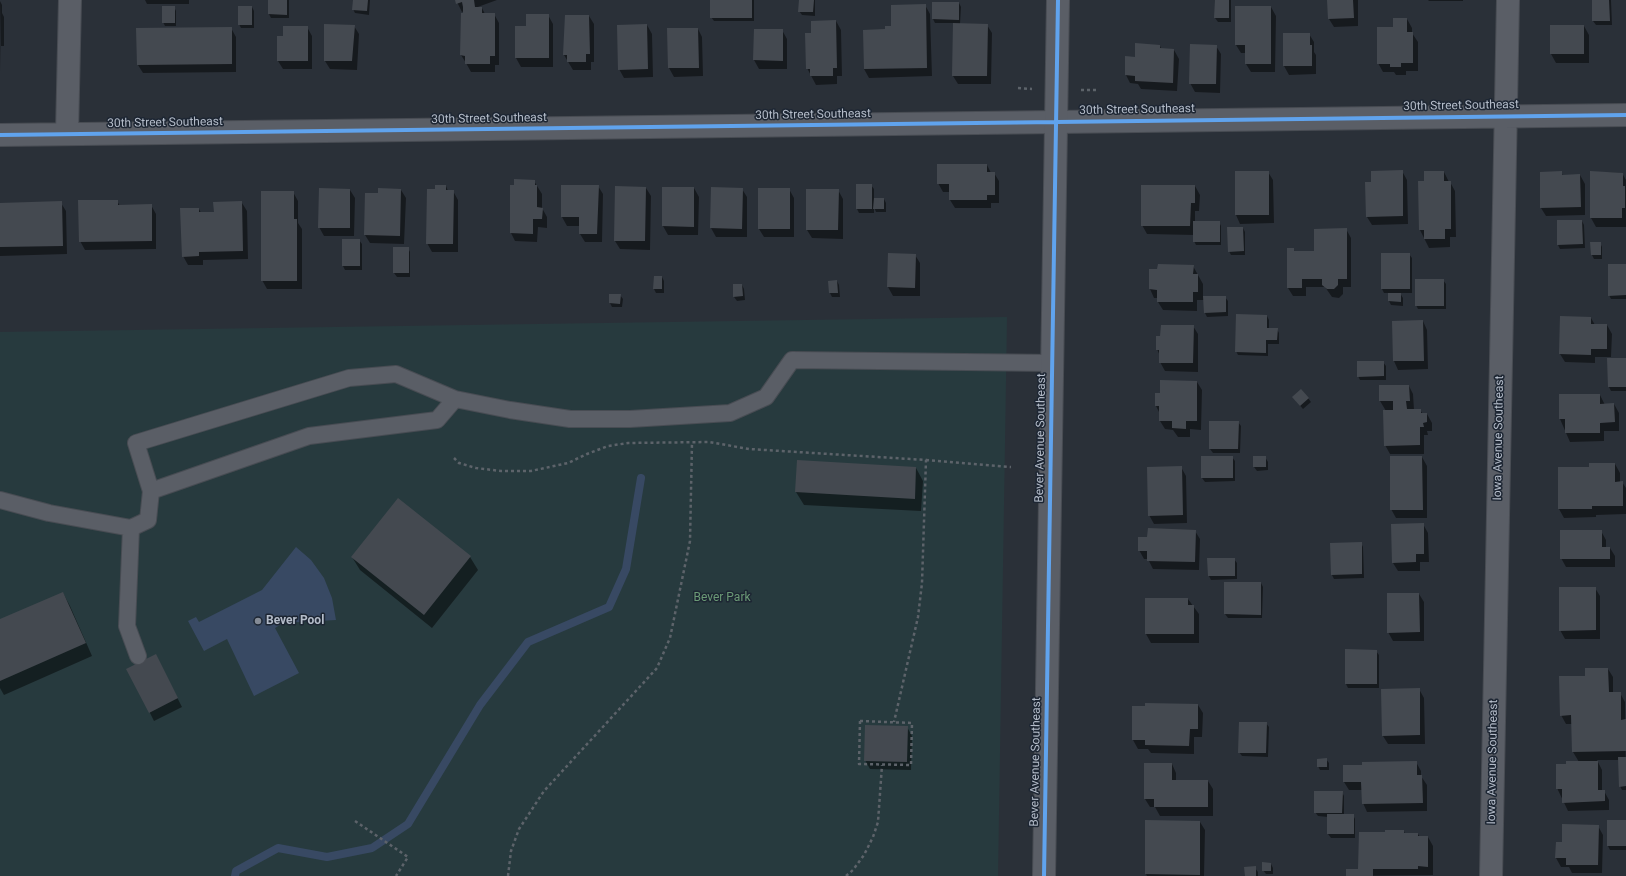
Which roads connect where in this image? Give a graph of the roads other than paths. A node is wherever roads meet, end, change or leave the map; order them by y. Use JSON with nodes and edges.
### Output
{"nodes":[{"id":1,"x":70,"y":0,"type":"edge"},
{"id":2,"x":1058,"y":0,"type":"edge"},
{"id":3,"x":1508,"y":0,"type":"edge"},
{"id":4,"x":1506,"y":115,"type":"junction"},
{"id":5,"x":1626,"y":115,"type":"edge"},
{"id":6,"x":1056,"y":122,"type":"junction"},
{"id":7,"x":67,"y":134,"type":"junction"},
{"id":8,"x":0,"y":135,"type":"edge"},
{"id":9,"x":1052,"y":363,"type":"junction"},
{"id":10,"x":454,"y":399,"type":"junction"},
{"id":11,"x":151,"y":491,"type":"junction"},
{"id":12,"x":0,"y":500,"type":"edge"},
{"id":13,"x":131,"y":528,"type":"junction"},
{"id":14,"x":138,"y":656,"type":"dead end"},
{"id":15,"x":1044,"y":876,"type":"edge"},
{"id":16,"x":1491,"y":876,"type":"edge"}],
"edges":[{"from":1,"to":7,"type":"street"},
{"from":2,"to":6,"type":"street","name":"Bever Avenue Southeast"},
{"from":3,"to":4,"type":"street","name":"Iowa Avenue Southeast"},
{"from":4,"to":5,"type":"street","name":"30th Street Southeast"},
{"from":4,"to":6,"type":"street","name":"30th Street Southeast"},
{"from":4,"to":16,"type":"street","name":"Iowa Avenue Southeast"},
{"from":6,"to":7,"type":"street","name":"30th Street Southeast"},
{"from":6,"to":9,"type":"street","name":"Bever Avenue Southeast"},
{"from":7,"to":8,"type":"street","name":"30th Street Southeast"},
{"from":9,"to":10,"type":"lane"},
{"from":9,"to":15,"type":"street","name":"Bever Avenue Southeast"},
{"from":10,"to":11,"type":"lane"},
{"from":10,"to":11,"type":"lane"},
{"from":11,"to":13,"type":"lane"},
{"from":12,"to":13,"type":"lane"},
{"from":13,"to":14,"type":"lane"}]}
